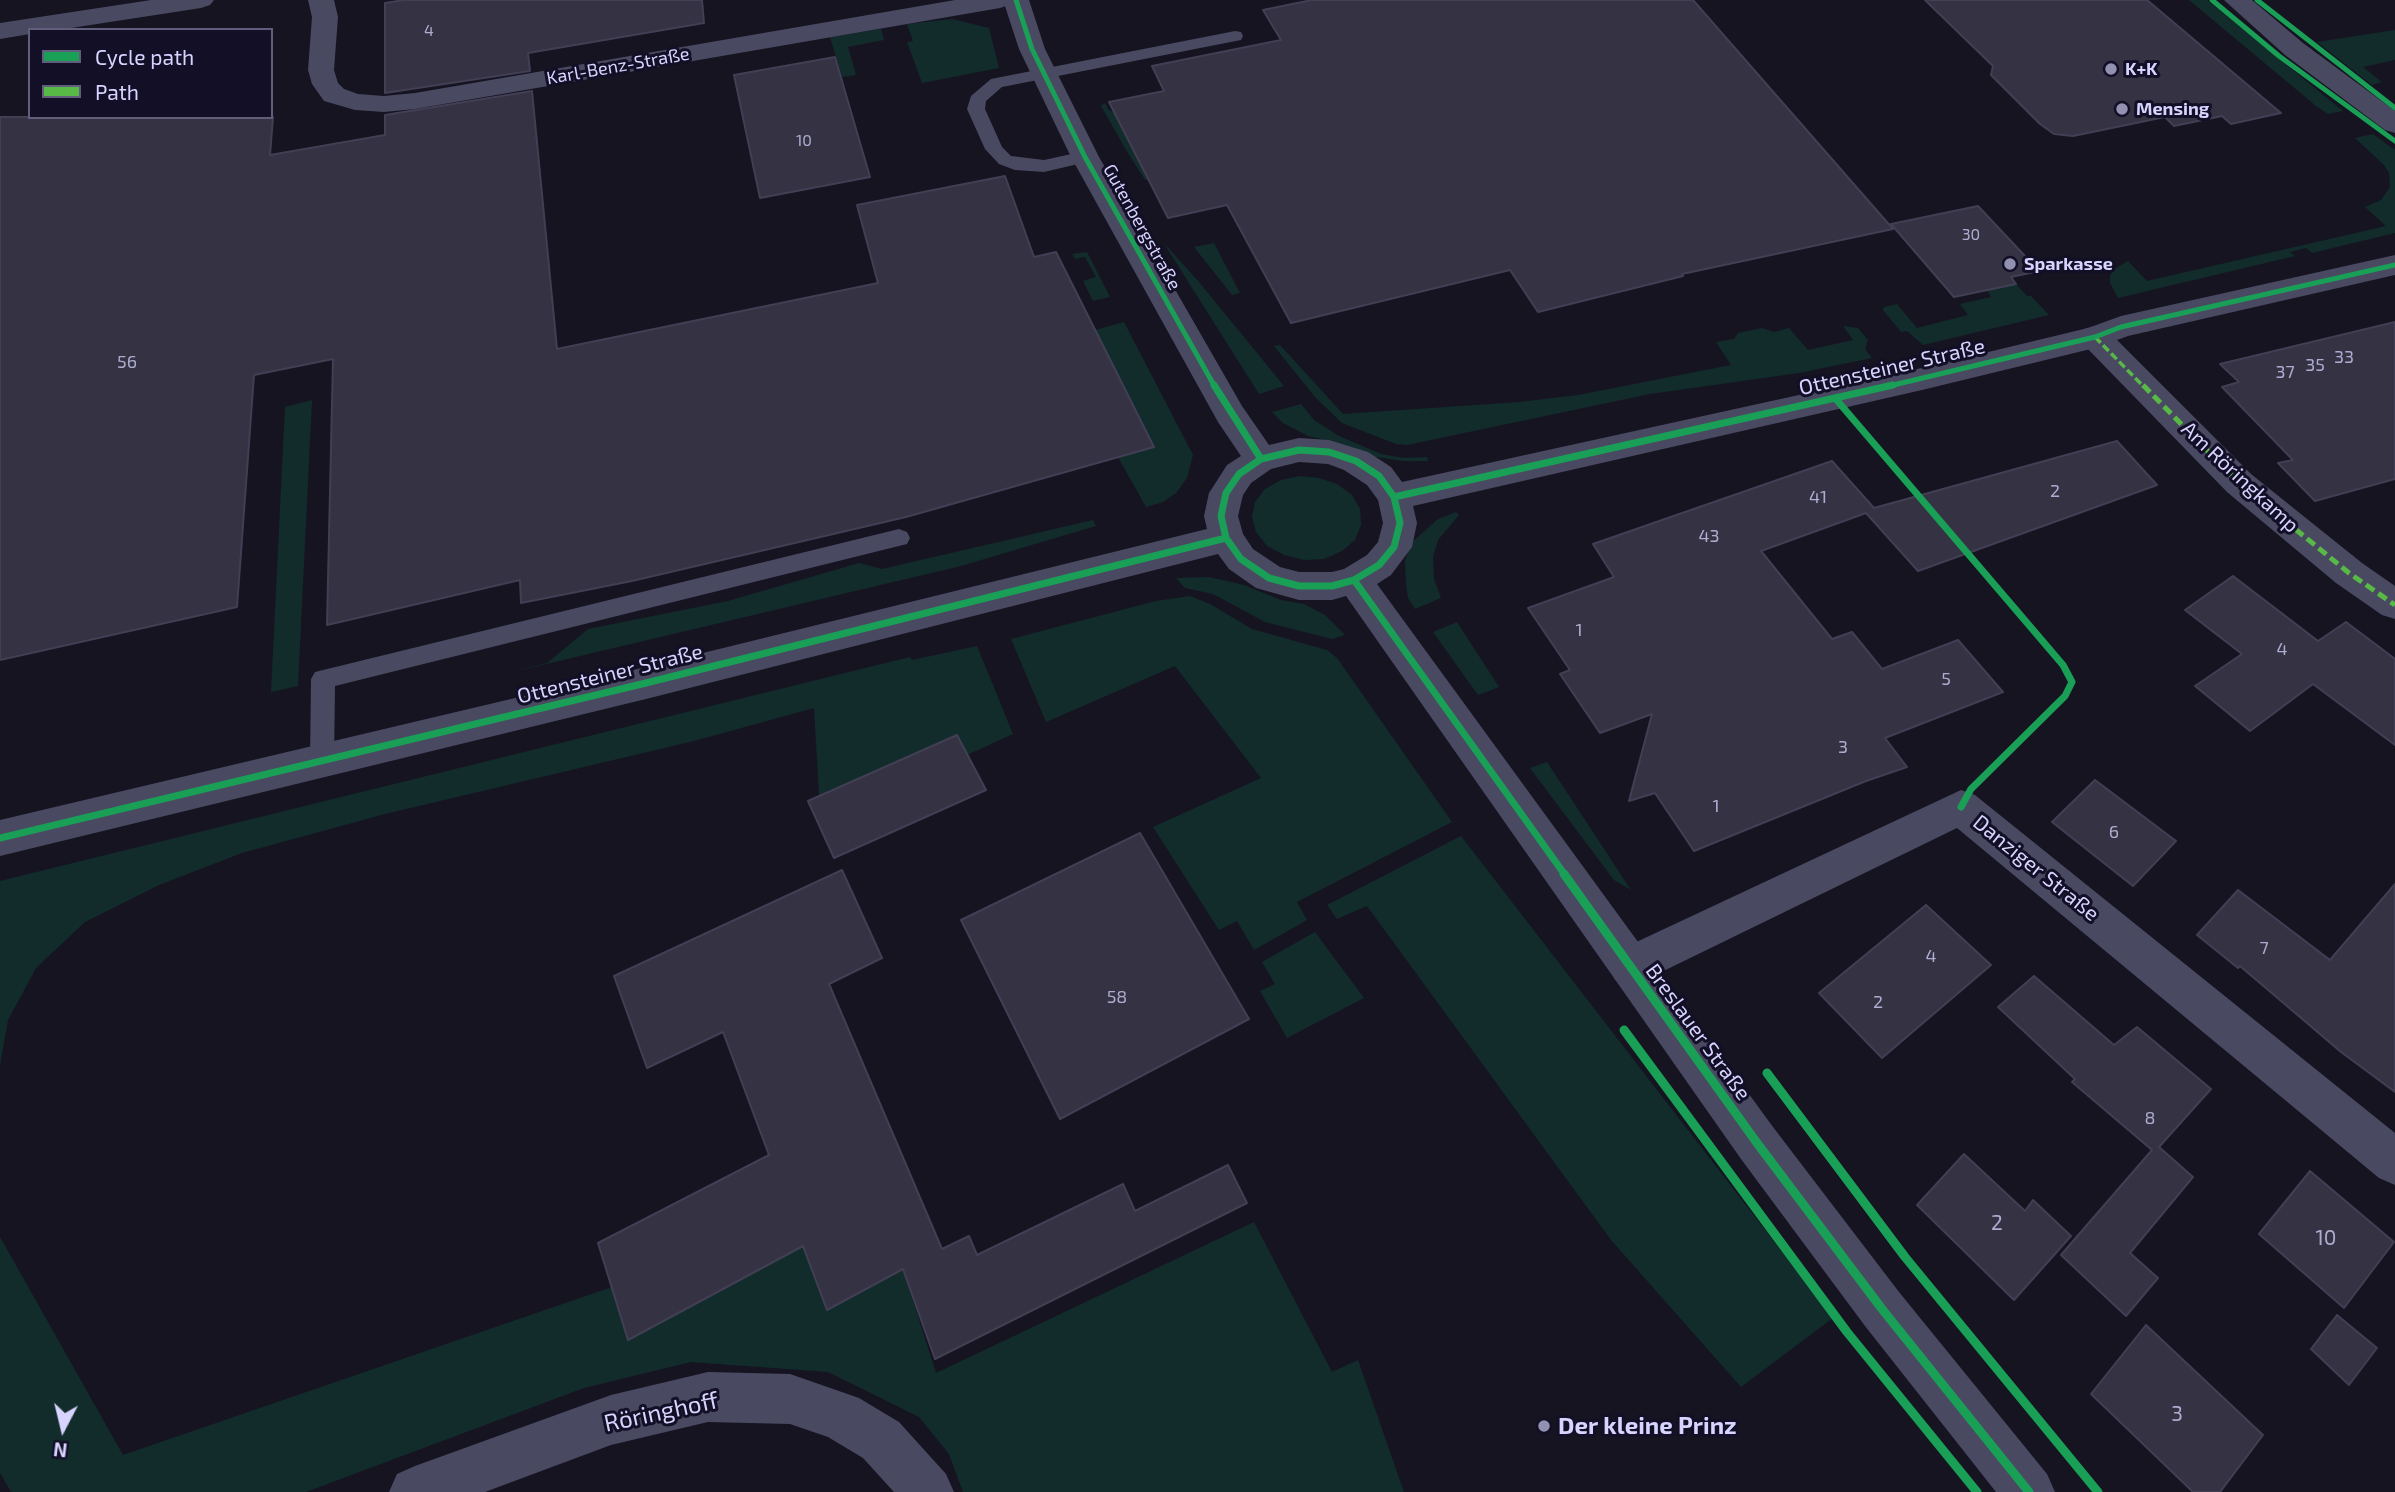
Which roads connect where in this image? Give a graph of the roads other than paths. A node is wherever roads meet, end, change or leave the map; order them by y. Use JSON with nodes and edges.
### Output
{"nodes":[{"id":1,"x":201,"y":0,"type":"edge"},
{"id":2,"x":321,"y":0,"type":"edge"},
{"id":3,"x":1000,"y":0,"type":"edge"},
{"id":4,"x":1016,"y":0,"type":"edge"},
{"id":5,"x":2237,"y":0,"type":"edge"},
{"id":6,"x":920,"y":6,"type":"edge"},
{"id":7,"x":0,"y":31,"type":"edge"},
{"id":8,"x":1235,"y":36,"type":"dead end"},
{"id":9,"x":1043,"y":73,"type":"junction"},
{"id":10,"x":2395,"y":124,"type":"edge"},
{"id":11,"x":1084,"y":157,"type":"junction"},
{"id":12,"x":2395,"y":265,"type":"edge"},
{"id":13,"x":2095,"y":337,"type":"junction"},
{"id":14,"x":1261,"y":459,"type":"junction"},
{"id":15,"x":1394,"y":497,"type":"junction"},
{"id":16,"x":1226,"y":537,"type":"junction"},
{"id":17,"x":899,"y":538,"type":"dead end"},
{"id":18,"x":1354,"y":580,"type":"junction"},
{"id":19,"x":2395,"y":605,"type":"edge"},
{"id":20,"x":322,"y":762,"type":"junction"},
{"id":21,"x":0,"y":838,"type":"edge"},
{"id":22,"x":1630,"y":966,"type":"junction"},
{"id":23,"x":2395,"y":1161,"type":"edge"},
{"id":24,"x":415,"y":1492,"type":"edge"},
{"id":25,"x":928,"y":1492,"type":"edge"},
{"id":26,"x":2029,"y":1492,"type":"edge"}],
"edges":[{"from":1,"to":7,"type":"street"},
{"from":2,"to":6,"type":"street","name":"Karl-Benz-Straße"},
{"from":3,"to":6,"type":"street","name":"Karl-Benz-Straße"},
{"from":4,"to":9,"type":"street","name":"Gutenbergstraße"},
{"from":5,"to":10,"type":"street"},
{"from":8,"to":9,"type":"lane"},
{"from":9,"to":11,"type":"street","name":"Gutenbergstraße"},
{"from":9,"to":11,"type":"lane"},
{"from":11,"to":14,"type":"street","name":"Gutenbergstraße"},
{"from":12,"to":13,"type":"street","name":"Ottensteiner Straße"},
{"from":13,"to":15,"type":"street","name":"Ottensteiner Straße"},
{"from":13,"to":19,"type":"street","name":"Am Röringkamp"},
{"from":14,"to":15,"type":"street"},
{"from":14,"to":16,"type":"street"},
{"from":15,"to":18,"type":"street"},
{"from":16,"to":18,"type":"street"},
{"from":16,"to":20,"type":"street","name":"Ottensteiner Straße"},
{"from":17,"to":20,"type":"lane"},
{"from":18,"to":22,"type":"street","name":"Breslauer Straße"},
{"from":20,"to":21,"type":"street","name":"Ottensteiner Straße"},
{"from":22,"to":23,"type":"street","name":"Danziger Straße"},
{"from":22,"to":26,"type":"street","name":"Breslauer Straße"},
{"from":24,"to":25,"type":"street","name":"Röringhoff"}]}
